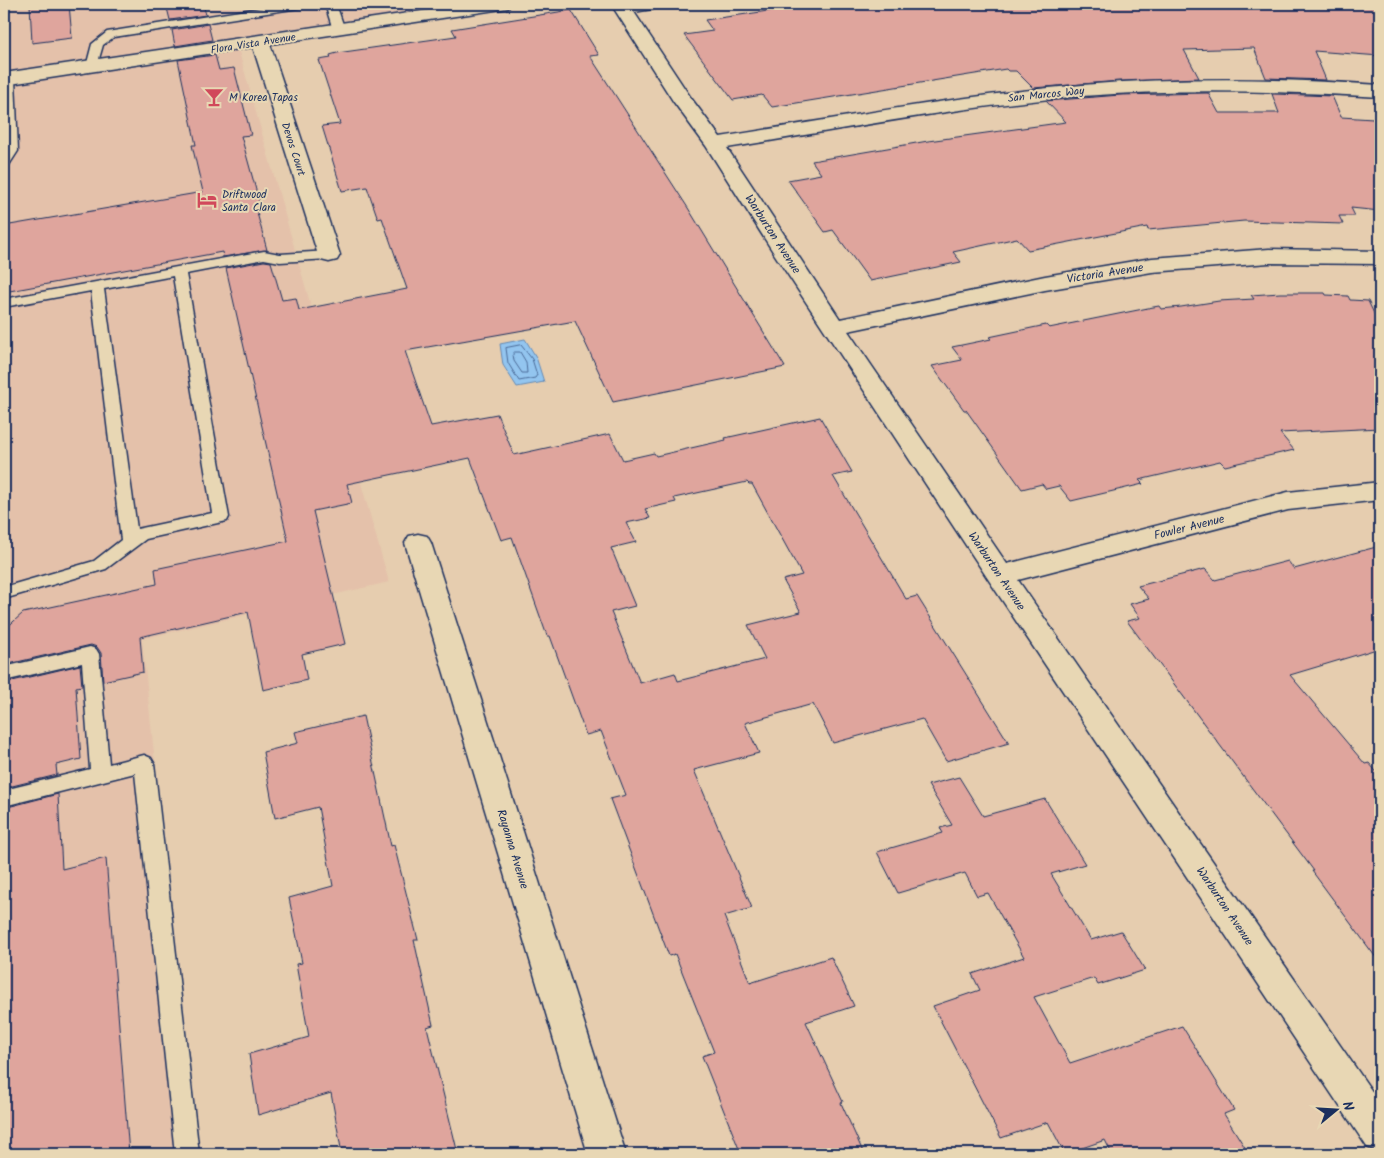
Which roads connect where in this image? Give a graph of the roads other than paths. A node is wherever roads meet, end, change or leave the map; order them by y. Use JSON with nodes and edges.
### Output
{"nodes":[{"id":1,"x":305,"y":4,"type":"edge"},
{"id":2,"x":330,"y":4,"type":"edge"},
{"id":3,"x":502,"y":4,"type":"edge"},
{"id":4,"x":652,"y":4,"type":"edge"},
{"id":5,"x":622,"y":6,"type":"edge"},
{"id":6,"x":339,"y":30,"type":"junction"},
{"id":7,"x":260,"y":42,"type":"junction"},
{"id":8,"x":92,"y":66,"type":"junction"},
{"id":9,"x":6,"y":79,"type":"edge"},
{"id":10,"x":1380,"y":91,"type":"edge"},
{"id":11,"x":715,"y":144,"type":"junction"},
{"id":12,"x":4,"y":162,"type":"edge"},
{"id":13,"x":329,"y":255,"type":"joint"},
{"id":14,"x":1380,"y":257,"type":"edge"},
{"id":15,"x":179,"y":271,"type":"junction"},
{"id":16,"x":97,"y":286,"type":"junction"},
{"id":17,"x":4,"y":303,"type":"edge"},
{"id":18,"x":834,"y":327,"type":"junction"},
{"id":19,"x":1380,"y":491,"type":"edge"},
{"id":20,"x":130,"y":543,"type":"junction"},
{"id":21,"x":418,"y":543,"type":"dead end"},
{"id":22,"x":1000,"y":575,"type":"junction"},
{"id":23,"x":4,"y":593,"type":"edge"},
{"id":24,"x":4,"y":674,"type":"edge"},
{"id":25,"x":100,"y":774,"type":"junction"},
{"id":26,"x":4,"y":798,"type":"edge"},
{"id":27,"x":1380,"y":1134,"type":"edge"},
{"id":28,"x":187,"y":1154,"type":"edge"},
{"id":29,"x":607,"y":1154,"type":"edge"}],
"edges":[{"from":1,"to":8,"type":"lane"},
{"from":2,"to":6,"type":"lane"},
{"from":3,"to":6,"type":"street","name":"Flora Vista Avenue"},
{"from":4,"to":5,"type":"street"},
{"from":5,"to":11,"type":"street","name":"Warburton Avenue"},
{"from":6,"to":7,"type":"street","name":"Flora Vista Avenue"},
{"from":7,"to":8,"type":"street","name":"Flora Vista Avenue"},
{"from":7,"to":13,"type":"street","name":"Devos Court"},
{"from":8,"to":9,"type":"street","name":"Flora Vista Avenue"},
{"from":9,"to":12,"type":"lane"},
{"from":10,"to":11,"type":"street","name":"San Marcos Way"},
{"from":11,"to":18,"type":"street","name":"Warburton Avenue"},
{"from":13,"to":15,"type":"lane"},
{"from":14,"to":18,"type":"street","name":"Victoria Avenue"},
{"from":15,"to":16,"type":"lane"},
{"from":15,"to":20,"type":"lane"},
{"from":16,"to":17,"type":"lane"},
{"from":16,"to":20,"type":"lane"},
{"from":18,"to":22,"type":"street","name":"Warburton Avenue"},
{"from":19,"to":22,"type":"street","name":"Fowler Avenue"},
{"from":20,"to":23,"type":"lane"},
{"from":21,"to":29,"type":"street","name":"Rayanna Avenue"},
{"from":22,"to":27,"type":"street","name":"Warburton Avenue"},
{"from":24,"to":25,"type":"lane"},
{"from":25,"to":26,"type":"lane"},
{"from":25,"to":28,"type":"lane"}]}
